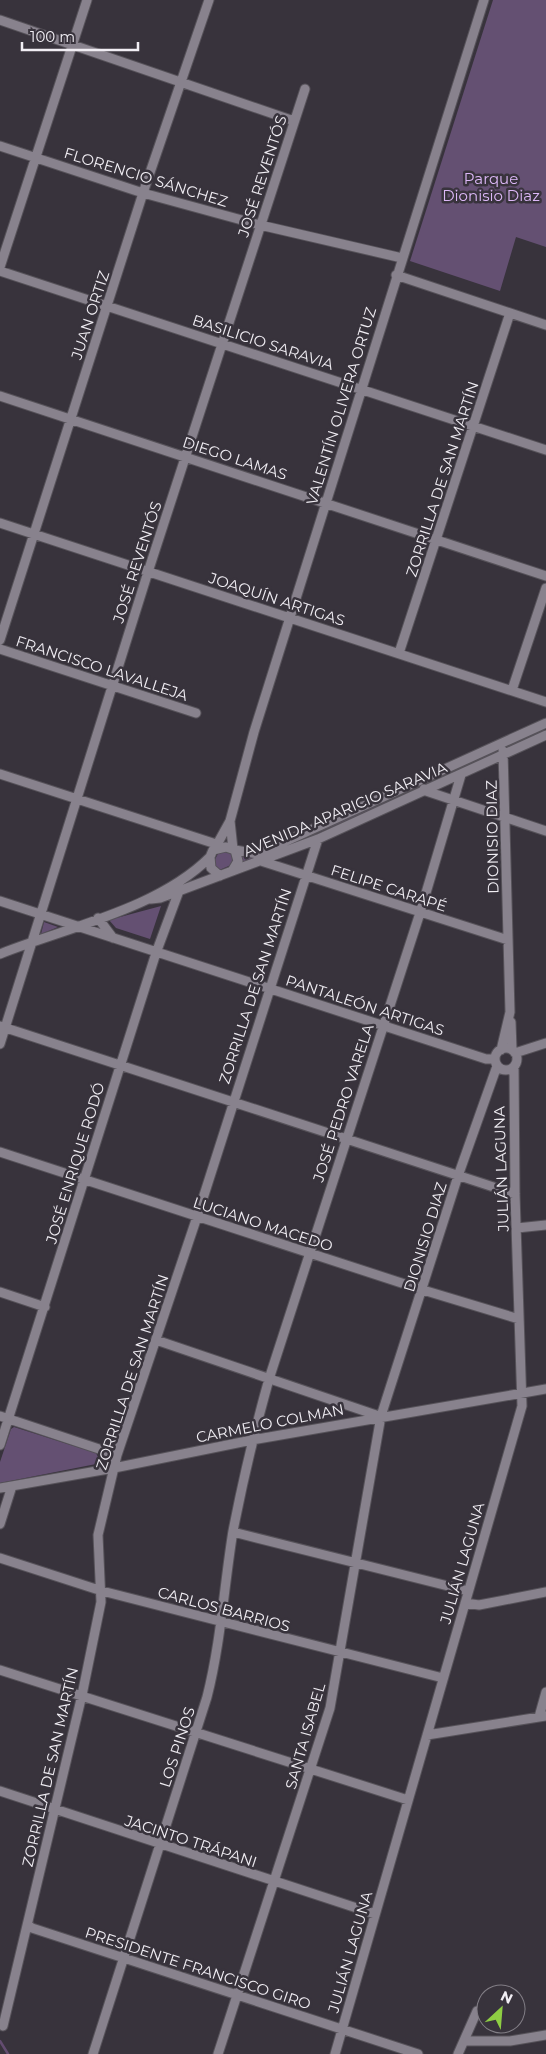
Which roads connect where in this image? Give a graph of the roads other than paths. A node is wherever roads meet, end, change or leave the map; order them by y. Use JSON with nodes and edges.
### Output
{"nodes":[{"id":1,"x":87,"y":0,"type":"edge"},
{"id":2,"x":209,"y":0,"type":"edge"},
{"id":3,"x":484,"y":0,"type":"edge"},
{"id":4,"x":0,"y":20,"type":"edge"},
{"id":5,"x":73,"y":44,"type":"junction"},
{"id":6,"x":181,"y":82,"type":"junction"},
{"id":7,"x":305,"y":89,"type":"dead end"},
{"id":8,"x":294,"y":121,"type":"junction"},
{"id":9,"x":0,"y":146,"type":"edge"},
{"id":10,"x":35,"y":158,"type":"junction"},
{"id":11,"x":143,"y":193,"type":"junction"},
{"id":12,"x":260,"y":225,"type":"junction"},
{"id":13,"x":402,"y":258,"type":"junction"},
{"id":14,"x":0,"y":266,"type":"edge"},
{"id":15,"x":0,"y":271,"type":"edge"},
{"id":16,"x":396,"y":275,"type":"junction"},
{"id":17,"x":108,"y":306,"type":"junction"},
{"id":18,"x":510,"y":313,"type":"junction"},
{"id":19,"x":546,"y":325,"type":"edge"},
{"id":20,"x":222,"y":343,"type":"junction"},
{"id":21,"x":360,"y":388,"type":"junction"},
{"id":22,"x":0,"y":396,"type":"edge"},
{"id":23,"x":71,"y":420,"type":"junction"},
{"id":24,"x":473,"y":426,"type":"junction"},
{"id":25,"x":546,"y":450,"type":"edge"},
{"id":26,"x":185,"y":456,"type":"junction"},
{"id":27,"x":325,"y":502,"type":"junction"},
{"id":28,"x":0,"y":524,"type":"edge"},
{"id":29,"x":34,"y":535,"type":"junction"},
{"id":30,"x":436,"y":539,"type":"junction"},
{"id":31,"x":148,"y":572,"type":"junction"},
{"id":32,"x":546,"y":576,"type":"edge"},
{"id":33,"x":546,"y":588,"type":"edge"},
{"id":34,"x":289,"y":617,"type":"junction"},
{"id":35,"x":0,"y":640,"type":"edge"},
{"id":36,"x":0,"y":649,"type":"edge"},
{"id":37,"x":399,"y":654,"type":"junction"},
{"id":38,"x":112,"y":686,"type":"junction"},
{"id":39,"x":512,"y":690,"type":"junction"},
{"id":40,"x":546,"y":702,"type":"edge"},
{"id":41,"x":196,"y":713,"type":"dead end"},
{"id":42,"x":546,"y":723,"type":"edge"},
{"id":43,"x":546,"y":735,"type":"edge"},
{"id":44,"x":500,"y":744,"type":"junction"},
{"id":45,"x":504,"y":754,"type":"junction"},
{"id":46,"x":0,"y":774,"type":"edge"},
{"id":47,"x":462,"y":775,"type":"junction"},
{"id":48,"x":420,"y":781,"type":"junction"},
{"id":49,"x":426,"y":791,"type":"junction"},
{"id":50,"x":77,"y":800,"type":"junction"},
{"id":51,"x":453,"y":801,"type":"junction"},
{"id":52,"x":504,"y":817,"type":"junction"},
{"id":53,"x":230,"y":822,"type":"junction"},
{"id":54,"x":546,"y":831,"type":"edge"},
{"id":55,"x":318,"y":839,"type":"junction"},
{"id":56,"x":234,"y":849,"type":"junction"},
{"id":57,"x":213,"y":850,"type":"junction"},
{"id":58,"x":262,"y":861,"type":"junction"},
{"id":59,"x":232,"y":871,"type":"junction"},
{"id":60,"x":220,"y":876,"type":"junction"},
{"id":61,"x":305,"y":876,"type":"junction"},
{"id":62,"x":179,"y":891,"type":"junction"},
{"id":63,"x":151,"y":899,"type":"junction"},
{"id":64,"x":0,"y":901,"type":"edge"},
{"id":65,"x":420,"y":913,"type":"junction"},
{"id":66,"x":41,"y":914,"type":"junction"},
{"id":67,"x":98,"y":918,"type":"junction"},
{"id":68,"x":76,"y":926,"type":"junction"},
{"id":69,"x":113,"y":938,"type":"junction"},
{"id":70,"x":508,"y":940,"type":"junction"},
{"id":71,"x":32,"y":942,"type":"junction"},
{"id":72,"x":156,"y":952,"type":"junction"},
{"id":73,"x":0,"y":954,"type":"edge"},
{"id":74,"x":269,"y":988,"type":"junction"},
{"id":75,"x":510,"y":1012,"type":"junction"},
{"id":76,"x":383,"y":1025,"type":"junction"},
{"id":77,"x":2,"y":1027,"type":"edge"},
{"id":78,"x":546,"y":1043,"type":"edge"},
{"id":79,"x":0,"y":1044,"type":"edge"},
{"id":80,"x":501,"y":1050,"type":"junction"},
{"id":81,"x":513,"y":1052,"type":"junction"},
{"id":82,"x":496,"y":1062,"type":"junction"},
{"id":83,"x":120,"y":1066,"type":"junction"},
{"id":84,"x":514,"y":1067,"type":"junction"},
{"id":85,"x":232,"y":1102,"type":"junction"},
{"id":86,"x":345,"y":1139,"type":"junction"},
{"id":87,"x":0,"y":1152,"type":"edge"},
{"id":88,"x":458,"y":1176,"type":"junction"},
{"id":89,"x":83,"y":1180,"type":"junction"},
{"id":90,"x":515,"y":1194,"type":"junction"},
{"id":91,"x":197,"y":1217,"type":"junction"},
{"id":92,"x":546,"y":1225,"type":"edge"},
{"id":93,"x":517,"y":1228,"type":"junction"},
{"id":94,"x":309,"y":1253,"type":"junction"},
{"id":95,"x":423,"y":1290,"type":"junction"},
{"id":96,"x":0,"y":1292,"type":"edge"},
{"id":97,"x":44,"y":1307,"type":"junction"},
{"id":98,"x":519,"y":1319,"type":"junction"},
{"id":99,"x":156,"y":1340,"type":"junction"},
{"id":100,"x":269,"y":1379,"type":"junction"},
{"id":101,"x":546,"y":1389,"type":"edge"},
{"id":102,"x":523,"y":1393,"type":"junction"},
{"id":103,"x":381,"y":1416,"type":"junction"},
{"id":104,"x":4,"y":1418,"type":"edge"},
{"id":105,"x":252,"y":1440,"type":"junction"},
{"id":106,"x":0,"y":1445,"type":"edge"},
{"id":107,"x":117,"y":1455,"type":"junction"},
{"id":108,"x":114,"y":1468,"type":"junction"},
{"id":109,"x":12,"y":1486,"type":"junction"},
{"id":110,"x":0,"y":1488,"type":"edge"},
{"id":111,"x":0,"y":1524,"type":"edge"},
{"id":112,"x":233,"y":1532,"type":"junction"},
{"id":113,"x":0,"y":1558,"type":"edge"},
{"id":114,"x":354,"y":1562,"type":"junction"},
{"id":115,"x":102,"y":1591,"type":"junction"},
{"id":116,"x":468,"y":1591,"type":"junction"},
{"id":117,"x":546,"y":1592,"type":"edge"},
{"id":118,"x":465,"y":1603,"type":"junction"},
{"id":119,"x":221,"y":1622,"type":"junction"},
{"id":120,"x":339,"y":1653,"type":"junction"},
{"id":121,"x":0,"y":1670,"type":"edge"},
{"id":122,"x":442,"y":1678,"type":"junction"},
{"id":123,"x":546,"y":1692,"type":"edge"},
{"id":124,"x":82,"y":1695,"type":"junction"},
{"id":125,"x":542,"y":1716,"type":"edge"},
{"id":126,"x":196,"y":1732,"type":"junction"},
{"id":127,"x":427,"y":1735,"type":"junction"},
{"id":128,"x":311,"y":1769,"type":"junction"},
{"id":129,"x":0,"y":1791,"type":"edge"},
{"id":130,"x":408,"y":1800,"type":"junction"},
{"id":131,"x":55,"y":1810,"type":"junction"},
{"id":132,"x":159,"y":1845,"type":"junction"},
{"id":133,"x":274,"y":1882,"type":"junction"},
{"id":134,"x":375,"y":1914,"type":"junction"},
{"id":135,"x":28,"y":1925,"type":"junction"},
{"id":136,"x":123,"y":1958,"type":"junction"},
{"id":137,"x":236,"y":1996,"type":"junction"},
{"id":138,"x":476,"y":2014,"type":"edge"},
{"id":139,"x":3,"y":2026,"type":"dead end"},
{"id":140,"x":342,"y":2030,"type":"junction"},
{"id":141,"x":546,"y":2035,"type":"edge"},
{"id":142,"x":465,"y":2041,"type":"junction"},
{"id":143,"x":92,"y":2054,"type":"edge"},
{"id":144,"x":218,"y":2054,"type":"edge"},
{"id":145,"x":335,"y":2054,"type":"edge"},
{"id":146,"x":418,"y":2054,"type":"edge"},
{"id":147,"x":458,"y":2054,"type":"edge"}],
"edges":[{"from":1,"to":5,"type":"street"},
{"from":2,"to":6,"type":"street","name":"JUAN ORTIZ"},
{"from":3,"to":13,"type":"street","name":"VALENTÍN OLIVERA ORTUZ"},
{"from":4,"to":5,"type":"street"},
{"from":5,"to":6,"type":"street"},
{"from":5,"to":10,"type":"street"},
{"from":6,"to":8,"type":"street"},
{"from":6,"to":11,"type":"street","name":"JUAN ORTIZ"},
{"from":7,"to":8,"type":"street","name":"JOSÉ REVENTÓS"},
{"from":8,"to":12,"type":"street","name":"JOSÉ REVENTÓS"},
{"from":9,"to":10,"type":"street","name":"FLORENCIO SÁNCHEZ"},
{"from":10,"to":11,"type":"street","name":"FLORENCIO SÁNCHEZ"},
{"from":10,"to":14,"type":"street"},
{"from":11,"to":12,"type":"street","name":"FLORENCIO SÁNCHEZ"},
{"from":11,"to":17,"type":"street","name":"JUAN ORTIZ"},
{"from":12,"to":13,"type":"street","name":"FLORENCIO SÁNCHEZ"},
{"from":12,"to":20,"type":"street","name":"JOSÉ REVENTÓS"},
{"from":13,"to":16,"type":"street","name":"VALENTÍN OLIVERA ORTUZ"},
{"from":15,"to":17,"type":"street","name":"BASILICIO SARAVIA"},
{"from":16,"to":18,"type":"street"},
{"from":16,"to":21,"type":"street","name":"VALENTÍN OLIVERA ORTUZ"},
{"from":17,"to":20,"type":"street","name":"BASILICIO SARAVIA"},
{"from":17,"to":23,"type":"street","name":"JUAN ORTIZ"},
{"from":18,"to":19,"type":"street"},
{"from":18,"to":24,"type":"street","name":"ZORRILLA DE SAN MARTÍN"},
{"from":20,"to":21,"type":"street","name":"BASILICIO SARAVIA"},
{"from":20,"to":26,"type":"street","name":"JOSÉ REVENTÓS"},
{"from":21,"to":24,"type":"street","name":"BASILICIO SARAVIA"},
{"from":21,"to":27,"type":"street","name":"VALENTÍN OLIVERA ORTUZ"},
{"from":22,"to":23,"type":"street","name":"DIEGO LAMAS"},
{"from":23,"to":26,"type":"street","name":"DIEGO LAMAS"},
{"from":23,"to":29,"type":"street","name":"JUAN ORTIZ"},
{"from":24,"to":25,"type":"street","name":"BASILICIO SARAVIA"},
{"from":24,"to":30,"type":"street","name":"ZORRILLA DE SAN MARTÍN"},
{"from":26,"to":27,"type":"street","name":"DIEGO LAMAS"},
{"from":26,"to":31,"type":"street","name":"JOSÉ REVENTÓS"},
{"from":27,"to":30,"type":"street","name":"DIEGO LAMAS"},
{"from":27,"to":34,"type":"street","name":"VALENTÍN OLIVERA ORTUZ"},
{"from":28,"to":29,"type":"street","name":"JOAQUÍN ARTIGAS"},
{"from":29,"to":31,"type":"street","name":"JOAQUÍN ARTIGAS"},
{"from":29,"to":35,"type":"street","name":"JUAN ORTIZ"},
{"from":30,"to":32,"type":"street","name":"DIEGO LAMAS"},
{"from":30,"to":37,"type":"street","name":"ZORRILLA DE SAN MARTÍN"},
{"from":31,"to":34,"type":"street","name":"JOAQUÍN ARTIGAS"},
{"from":31,"to":38,"type":"street","name":"JOSÉ REVENTÓS"},
{"from":33,"to":39,"type":"street"},
{"from":34,"to":37,"type":"street","name":"JOAQUÍN ARTIGAS"},
{"from":34,"to":53,"type":"street","name":"VALENTÍN OLIVERA ORTUZ"},
{"from":36,"to":38,"type":"street","name":"FRANCISCO LAVALLEJA"},
{"from":37,"to":39,"type":"street","name":"JOAQUÍN ARTIGAS"},
{"from":38,"to":41,"type":"street","name":"FRANCISCO LAVALLEJA"},
{"from":38,"to":50,"type":"street","name":"JOSÉ REVENTÓS"},
{"from":39,"to":40,"type":"street","name":"JOAQUÍN ARTIGAS"},
{"from":42,"to":44,"type":"street","name":"AVENIDA APARICIO SARAVIA"},
{"from":43,"to":45,"type":"street","name":"AVENIDA APARICIO SARAVIA"},
{"from":44,"to":45,"type":"street","name":"DIONISIO DIAZ"},
{"from":44,"to":48,"type":"street","name":"AVENIDA APARICIO SARAVIA"},
{"from":45,"to":47,"type":"street","name":"AVENIDA APARICIO SARAVIA"},
{"from":45,"to":52,"type":"street","name":"DIONISIO DIAZ"},
{"from":46,"to":50,"type":"street"},
{"from":47,"to":49,"type":"street","name":"AVENIDA APARICIO SARAVIA"},
{"from":47,"to":51,"type":"street","name":"JOSÉ PEDRO VARELA"},
{"from":48,"to":49,"type":"street"},
{"from":48,"to":56,"type":"street","name":"AVENIDA APARICIO SARAVIA"},
{"from":49,"to":51,"type":"street"},
{"from":49,"to":55,"type":"street","name":"AVENIDA APARICIO SARAVIA"},
{"from":50,"to":57,"type":"street"},
{"from":50,"to":66,"type":"street","name":"JOSÉ REVENTÓS"},
{"from":51,"to":52,"type":"street"},
{"from":51,"to":65,"type":"street","name":"JOSÉ PEDRO VARELA"},
{"from":52,"to":54,"type":"street"},
{"from":52,"to":70,"type":"street","name":"DIONISIO DIAZ"},
{"from":53,"to":56,"type":"street","name":"VALENTÍN OLIVERA ORTUZ"},
{"from":53,"to":57,"type":"street","name":"VALENTÍN OLIVERA ORTUZ"},
{"from":55,"to":58,"type":"street","name":"AVENIDA APARICIO SARAVIA"},
{"from":55,"to":61,"type":"street","name":"ZORRILLA DE SAN MARTÍN"},
{"from":56,"to":57,"type":"street"},
{"from":56,"to":59,"type":"street"},
{"from":57,"to":60,"type":"street"},
{"from":57,"to":63,"type":"street","name":"AVENIDA APARICIO SARAVIA"},
{"from":58,"to":59,"type":"street","name":"AVENIDA APARICIO SARAVIA"},
{"from":58,"to":61,"type":"street","name":"FELIPE CARAPÉ"},
{"from":59,"to":60,"type":"street","name":"AVENIDA APARICIO SARAVIA"},
{"from":60,"to":62,"type":"street","name":"AVENIDA APARICIO SARAVIA"},
{"from":61,"to":65,"type":"street","name":"FELIPE CARAPÉ"},
{"from":61,"to":74,"type":"street","name":"ZORRILLA DE SAN MARTÍN"},
{"from":62,"to":63,"type":"street","name":"AVENIDA APARICIO SARAVIA"},
{"from":62,"to":72,"type":"street","name":"JOSÉ ENRIQUE RODÓ"},
{"from":63,"to":67,"type":"street","name":"AVENIDA APARICIO SARAVIA"},
{"from":64,"to":66,"type":"street","name":"PANTALEÓN ARTIGAS"},
{"from":65,"to":70,"type":"street","name":"FELIPE CARAPÉ"},
{"from":65,"to":76,"type":"street","name":"JOSÉ PEDRO VARELA"},
{"from":66,"to":68,"type":"street","name":"PANTALEÓN ARTIGAS"},
{"from":66,"to":71,"type":"street","name":"JOSÉ REVENTÓS"},
{"from":67,"to":68,"type":"street","name":"AVENIDA APARICIO SARAVIA"},
{"from":67,"to":69,"type":"street"},
{"from":68,"to":69,"type":"street","name":"PANTALEÓN ARTIGAS"},
{"from":68,"to":71,"type":"street","name":"AVENIDA APARICIO SARAVIA"},
{"from":69,"to":72,"type":"street","name":"PANTALEÓN ARTIGAS"},
{"from":70,"to":75,"type":"street","name":"DIONISIO DIAZ"},
{"from":71,"to":73,"type":"street","name":"AVENIDA APARICIO SARAVIA"},
{"from":71,"to":77,"type":"street","name":"JOSÉ REVENTÓS"},
{"from":72,"to":74,"type":"street","name":"PANTALEÓN ARTIGAS"},
{"from":72,"to":83,"type":"street","name":"JOSÉ ENRIQUE RODÓ"},
{"from":74,"to":76,"type":"street","name":"PANTALEÓN ARTIGAS"},
{"from":74,"to":85,"type":"street","name":"ZORRILLA DE SAN MARTÍN"},
{"from":75,"to":80,"type":"street","name":"DIONISIO DIAZ"},
{"from":75,"to":81,"type":"street"},
{"from":76,"to":82,"type":"street","name":"PANTALEÓN ARTIGAS"},
{"from":76,"to":86,"type":"street","name":"JOSÉ PEDRO VARELA"},
{"from":77,"to":79,"type":"street","name":"JOSÉ REVENTÓS"},
{"from":77,"to":83,"type":"street"},
{"from":78,"to":81,"type":"street"},
{"from":80,"to":81,"type":"street"},
{"from":80,"to":82,"type":"street"},
{"from":81,"to":84,"type":"street"},
{"from":82,"to":84,"type":"street"},
{"from":82,"to":88,"type":"street","name":"DIONISIO DIAZ"},
{"from":83,"to":85,"type":"street"},
{"from":83,"to":89,"type":"street","name":"JOSÉ ENRIQUE RODÓ"},
{"from":84,"to":90,"type":"street","name":"JULIÁN LAGUNA"},
{"from":85,"to":86,"type":"street"},
{"from":85,"to":91,"type":"street","name":"ZORRILLA DE SAN MARTÍN"},
{"from":86,"to":88,"type":"street"},
{"from":86,"to":94,"type":"street","name":"JOSÉ PEDRO VARELA"},
{"from":87,"to":89,"type":"street","name":"LUCIANO MACEDO"},
{"from":88,"to":90,"type":"street"},
{"from":88,"to":95,"type":"street","name":"DIONISIO DIAZ"},
{"from":89,"to":91,"type":"street","name":"LUCIANO MACEDO"},
{"from":89,"to":97,"type":"street","name":"JOSÉ ENRIQUE RODÓ"},
{"from":90,"to":93,"type":"street","name":"JULIÁN LAGUNA"},
{"from":91,"to":94,"type":"street","name":"LUCIANO MACEDO"},
{"from":91,"to":99,"type":"street","name":"ZORRILLA DE SAN MARTÍN"},
{"from":92,"to":93,"type":"street"},
{"from":93,"to":98,"type":"street","name":"JULIÁN LAGUNA"},
{"from":94,"to":95,"type":"street","name":"LUCIANO MACEDO"},
{"from":94,"to":100,"type":"street","name":"JOSÉ PEDRO VARELA"},
{"from":95,"to":98,"type":"street","name":"LUCIANO MACEDO"},
{"from":95,"to":103,"type":"street","name":"DIONISIO DIAZ"},
{"from":96,"to":97,"type":"street"},
{"from":97,"to":104,"type":"street","name":"JOSÉ ENRIQUE RODÓ"},
{"from":98,"to":102,"type":"street","name":"JULIÁN LAGUNA"},
{"from":99,"to":100,"type":"street"},
{"from":99,"to":107,"type":"street","name":"ZORRILLA DE SAN MARTÍN"},
{"from":100,"to":103,"type":"street"},
{"from":100,"to":105,"type":"street","name":"JOSÉ PEDRO VARELA"},
{"from":101,"to":102,"type":"street","name":"CARMELO COLMAN"},
{"from":102,"to":103,"type":"street","name":"CARMELO COLMAN"},
{"from":102,"to":116,"type":"street","name":"JULIÁN LAGUNA"},
{"from":103,"to":105,"type":"street","name":"CARMELO COLMAN"},
{"from":103,"to":114,"type":"street","name":"SANTA ISABEL"},
{"from":104,"to":106,"type":"street","name":"JOSÉ ENRIQUE RODÓ"},
{"from":104,"to":107,"type":"street"},
{"from":105,"to":108,"type":"street","name":"CARMELO COLMAN"},
{"from":105,"to":112,"type":"street","name":"LOS PINOS"},
{"from":107,"to":108,"type":"street","name":"ZORRILLA DE SAN MARTÍN"},
{"from":108,"to":109,"type":"street","name":"CARMELO COLMAN"},
{"from":108,"to":115,"type":"street","name":"ZORRILLA DE SAN MARTÍN"},
{"from":109,"to":110,"type":"street","name":"CARMELO COLMAN"},
{"from":109,"to":111,"type":"street"},
{"from":112,"to":114,"type":"street"},
{"from":112,"to":119,"type":"street","name":"LOS PINOS"},
{"from":113,"to":115,"type":"street","name":"CARLOS BARRIOS"},
{"from":114,"to":116,"type":"street"},
{"from":114,"to":120,"type":"street","name":"SANTA ISABEL"},
{"from":115,"to":119,"type":"street","name":"CARLOS BARRIOS"},
{"from":115,"to":124,"type":"street","name":"ZORRILLA DE SAN MARTÍN"},
{"from":116,"to":118,"type":"street","name":"JULIÁN LAGUNA"},
{"from":117,"to":118,"type":"street"},
{"from":118,"to":122,"type":"street","name":"JULIÁN LAGUNA"},
{"from":119,"to":120,"type":"street","name":"CARLOS BARRIOS"},
{"from":119,"to":126,"type":"street","name":"LOS PINOS"},
{"from":120,"to":122,"type":"street","name":"CARLOS BARRIOS"},
{"from":120,"to":128,"type":"street","name":"SANTA ISABEL"},
{"from":121,"to":124,"type":"street"},
{"from":122,"to":127,"type":"street","name":"JULIÁN LAGUNA"},
{"from":123,"to":125,"type":"street"},
{"from":124,"to":126,"type":"street"},
{"from":124,"to":131,"type":"street","name":"ZORRILLA DE SAN MARTÍN"},
{"from":125,"to":127,"type":"street"},
{"from":126,"to":128,"type":"street"},
{"from":126,"to":132,"type":"street","name":"LOS PINOS"},
{"from":127,"to":130,"type":"street","name":"JULIÁN LAGUNA"},
{"from":128,"to":130,"type":"street"},
{"from":128,"to":133,"type":"street","name":"SANTA ISABEL"},
{"from":129,"to":131,"type":"street","name":"JACINTO TRÁPANI"},
{"from":130,"to":134,"type":"street","name":"JULIÁN LAGUNA"},
{"from":131,"to":132,"type":"street","name":"JACINTO TRÁPANI"},
{"from":131,"to":135,"type":"street","name":"ZORRILLA DE SAN MARTÍN"},
{"from":132,"to":133,"type":"street","name":"JACINTO TRÁPANI"},
{"from":132,"to":136,"type":"street","name":"LOS PINOS"},
{"from":133,"to":134,"type":"street","name":"JACINTO TRÁPANI"},
{"from":133,"to":137,"type":"street","name":"SANTA ISABEL"},
{"from":134,"to":140,"type":"street","name":"JULIÁN LAGUNA"},
{"from":135,"to":136,"type":"street","name":"PRESIDENTE FRANCISCO GIRO"},
{"from":135,"to":139,"type":"street","name":"ZORRILLA DE SAN MARTÍN"},
{"from":136,"to":137,"type":"street","name":"PRESIDENTE FRANCISCO GIRO"},
{"from":136,"to":143,"type":"street","name":"LOS PINOS"},
{"from":137,"to":140,"type":"street","name":"PRESIDENTE FRANCISCO GIRO"},
{"from":137,"to":144,"type":"street","name":"SANTA ISABEL"},
{"from":138,"to":142,"type":"street"},
{"from":140,"to":145,"type":"street","name":"JULIÁN LAGUNA"},
{"from":140,"to":146,"type":"street","name":"PRESIDENTE FRANCISCO GIRO"},
{"from":141,"to":142,"type":"street"},
{"from":142,"to":147,"type":"street"}]}
